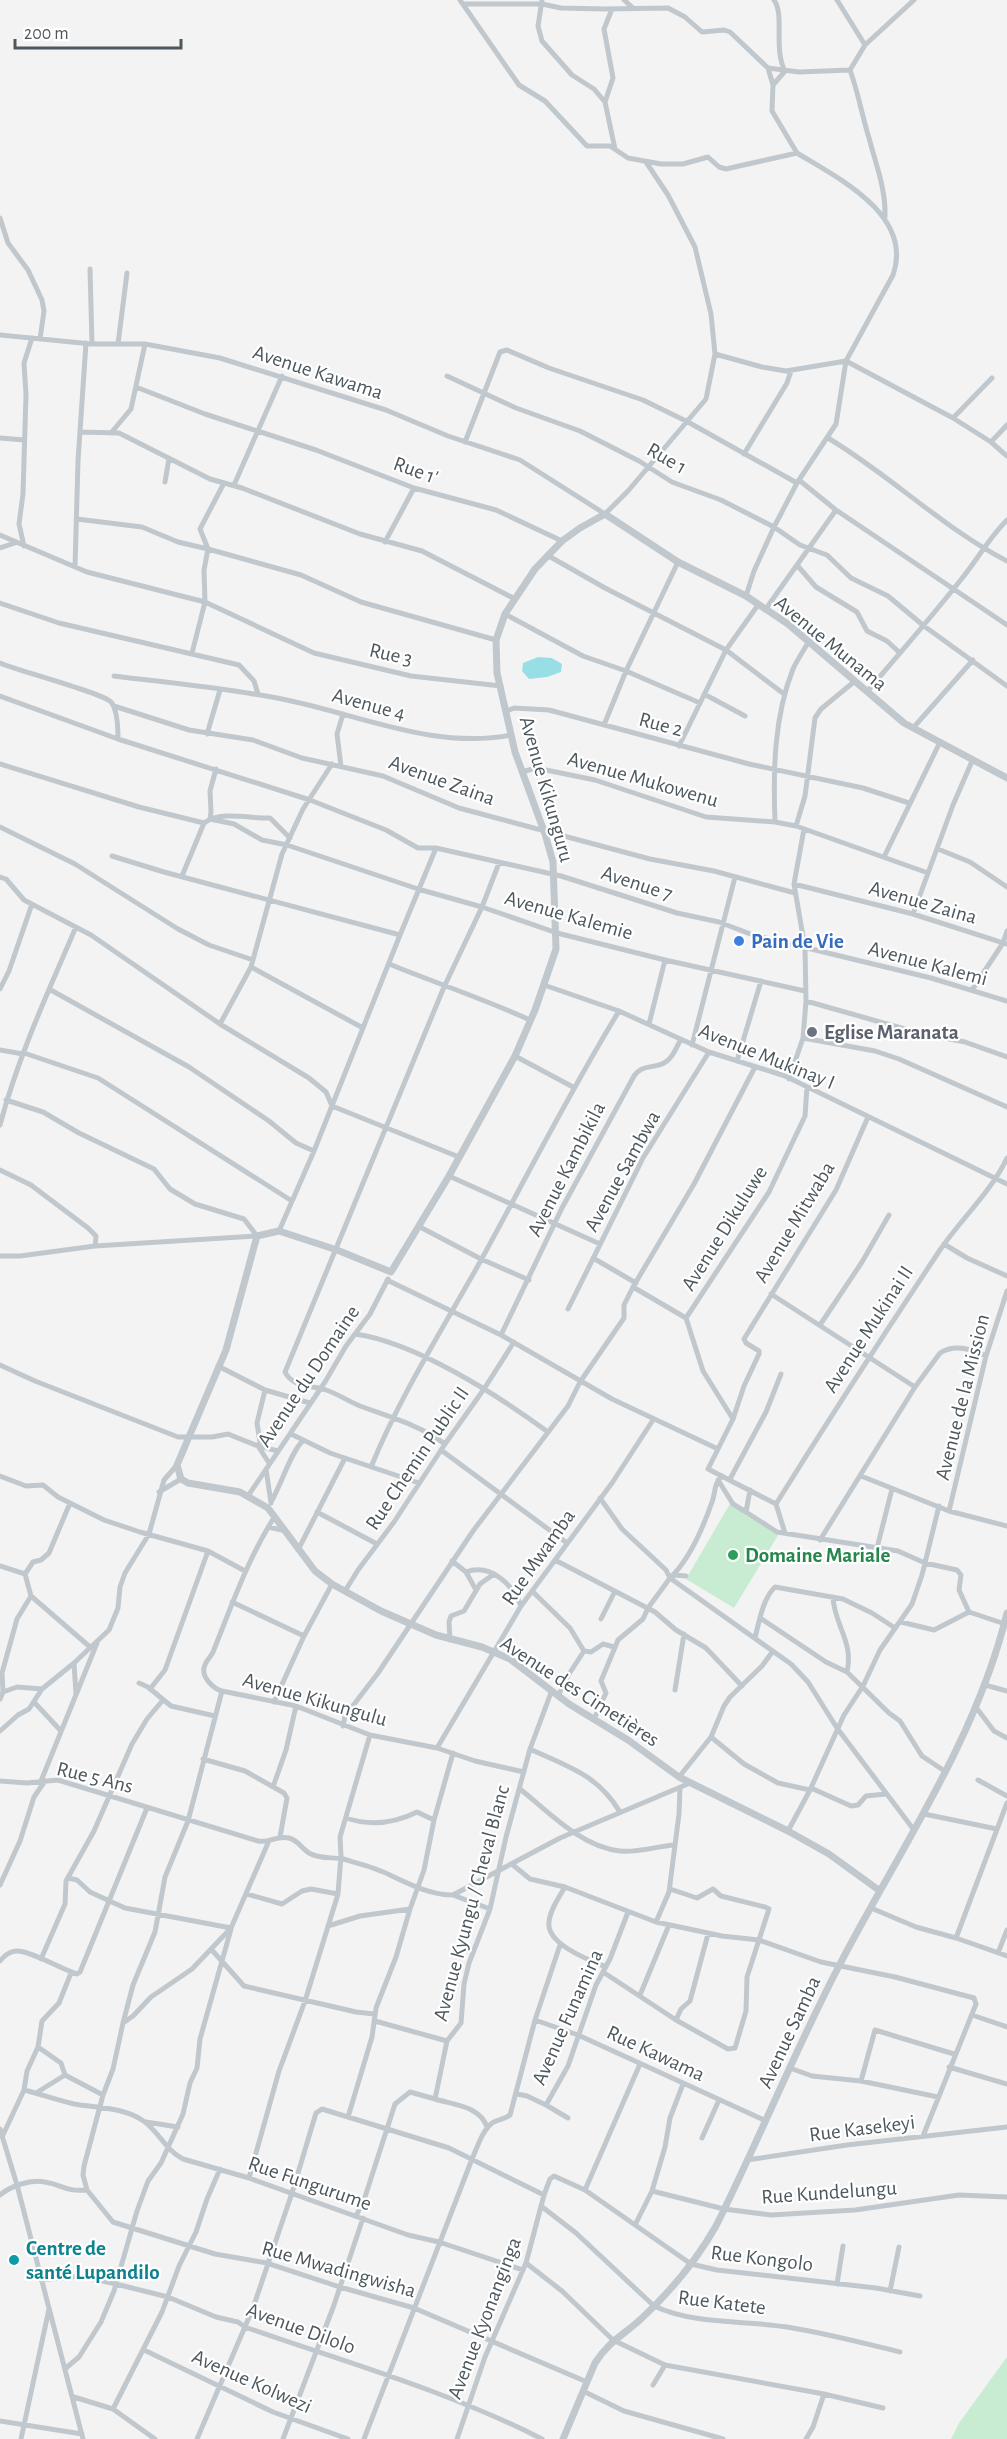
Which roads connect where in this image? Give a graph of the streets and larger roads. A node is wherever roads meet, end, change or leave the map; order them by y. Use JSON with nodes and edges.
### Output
{"nodes":[{"id":1,"x":624,"y":0,"type":"edge"},
{"id":2,"x":774,"y":0,"type":"edge"},
{"id":3,"x":837,"y":0,"type":"edge"},
{"id":4,"x":914,"y":0,"type":"edge"},
{"id":5,"x":462,"y":2,"type":"edge"},
{"id":6,"x":542,"y":2,"type":"edge"},
{"id":7,"x":633,"y":8,"type":"junction"},
{"id":8,"x":612,"y":9,"type":"junction"},
{"id":9,"x":865,"y":45,"type":"junction"},
{"id":10,"x":768,"y":68,"type":"junction"},
{"id":11,"x":850,"y":70,"type":"junction"},
{"id":12,"x":784,"y":71,"type":"junction"},
{"id":13,"x":773,"y":85,"type":"junction"},
{"id":14,"x":605,"y":102,"type":"junction"},
{"id":15,"x":615,"y":149,"type":"junction"},
{"id":16,"x":797,"y":153,"type":"junction"},
{"id":17,"x":646,"y":162,"type":"junction"},
{"id":18,"x":885,"y":217,"type":"junction"},
{"id":19,"x":0,"y":218,"type":"edge"},
{"id":20,"x":90,"y":269,"type":"dead end"},
{"id":21,"x":127,"y":273,"type":"dead end"},
{"id":22,"x":0,"y":335,"type":"edge"},
{"id":23,"x":32,"y":338,"type":"junction"},
{"id":24,"x":40,"y":339,"type":"junction"},
{"id":25,"x":89,"y":344,"type":"junction"},
{"id":26,"x":118,"y":344,"type":"junction"},
{"id":27,"x":145,"y":344,"type":"junction"},
{"id":28,"x":715,"y":354,"type":"junction"},
{"id":29,"x":846,"y":361,"type":"junction"},
{"id":30,"x":791,"y":371,"type":"junction"},
{"id":31,"x":282,"y":376,"type":"junction"},
{"id":32,"x":447,"y":376,"type":"dead end"},
{"id":33,"x":992,"y":378,"type":"dead end"},
{"id":34,"x":136,"y":387,"type":"junction"},
{"id":35,"x":484,"y":393,"type":"junction"},
{"id":36,"x":953,"y":418,"type":"junction"},
{"id":37,"x":688,"y":422,"type":"junction"},
{"id":38,"x":1007,"y":425,"type":"edge"},
{"id":39,"x":81,"y":432,"type":"junction"},
{"id":40,"x":258,"y":432,"type":"junction"},
{"id":41,"x":111,"y":433,"type":"junction"},
{"id":42,"x":0,"y":438,"type":"edge"},
{"id":43,"x":828,"y":438,"type":"junction"},
{"id":44,"x":24,"y":440,"type":"junction"},
{"id":45,"x":465,"y":442,"type":"junction"},
{"id":46,"x":991,"y":442,"type":"junction"},
{"id":47,"x":744,"y":454,"type":"junction"},
{"id":48,"x":1007,"y":456,"type":"edge"},
{"id":49,"x":169,"y":458,"type":"junction"},
{"id":50,"x":649,"y":468,"type":"junction"},
{"id":51,"x":798,"y":481,"type":"junction"},
{"id":52,"x":165,"y":482,"type":"dead end"},
{"id":53,"x":224,"y":483,"type":"junction"},
{"id":54,"x":234,"y":485,"type":"junction"},
{"id":55,"x":414,"y":488,"type":"junction"},
{"id":56,"x":836,"y":510,"type":"junction"},
{"id":57,"x":605,"y":514,"type":"junction"},
{"id":58,"x":77,"y":519,"type":"junction"},
{"id":59,"x":1007,"y":520,"type":"edge"},
{"id":60,"x":774,"y":527,"type":"junction"},
{"id":61,"x":1,"y":538,"type":"edge"},
{"id":62,"x":562,"y":541,"type":"junction"},
{"id":63,"x":385,"y":542,"type":"junction"},
{"id":64,"x":15,"y":543,"type":"junction"},
{"id":65,"x":24,"y":546,"type":"junction"},
{"id":66,"x":0,"y":548,"type":"edge"},
{"id":67,"x":809,"y":548,"type":"junction"},
{"id":68,"x":983,"y":548,"type":"junction"},
{"id":69,"x":207,"y":549,"type":"junction"},
{"id":70,"x":548,"y":555,"type":"junction"},
{"id":71,"x":1007,"y":561,"type":"edge"},
{"id":72,"x":678,"y":562,"type":"junction"},
{"id":73,"x":797,"y":565,"type":"junction"},
{"id":74,"x":75,"y":567,"type":"junction"},
{"id":75,"x":954,"y":589,"type":"junction"},
{"id":76,"x":746,"y":596,"type":"junction"},
{"id":77,"x":515,"y":599,"type":"junction"},
{"id":78,"x":0,"y":603,"type":"edge"},
{"id":79,"x":205,"y":603,"type":"junction"},
{"id":80,"x":758,"y":605,"type":"junction"},
{"id":81,"x":765,"y":610,"type":"junction"},
{"id":82,"x":654,"y":612,"type":"junction"},
{"id":83,"x":505,"y":614,"type":"junction"},
{"id":84,"x":1007,"y":625,"type":"edge"},
{"id":85,"x":924,"y":626,"type":"junction"},
{"id":86,"x":496,"y":640,"type":"junction"},
{"id":87,"x":809,"y":641,"type":"junction"},
{"id":88,"x":726,"y":650,"type":"junction"},
{"id":89,"x":192,"y":653,"type":"junction"},
{"id":90,"x":900,"y":653,"type":"junction"},
{"id":91,"x":973,"y":660,"type":"junction"},
{"id":92,"x":0,"y":663,"type":"edge"},
{"id":93,"x":626,"y":671,"type":"junction"},
{"id":94,"x":114,"y":676,"type":"dead end"},
{"id":95,"x":855,"y":681,"type":"junction"},
{"id":96,"x":501,"y":686,"type":"junction"},
{"id":97,"x":1007,"y":686,"type":"edge"},
{"id":98,"x":220,"y":690,"type":"junction"},
{"id":99,"x":867,"y":692,"type":"junction"},
{"id":100,"x":258,"y":694,"type":"junction"},
{"id":101,"x":704,"y":694,"type":"junction"},
{"id":102,"x":784,"y":694,"type":"junction"},
{"id":103,"x":0,"y":696,"type":"edge"},
{"id":104,"x":700,"y":703,"type":"junction"},
{"id":105,"x":114,"y":706,"type":"junction"},
{"id":106,"x":507,"y":711,"type":"junction"},
{"id":107,"x":343,"y":714,"type":"junction"},
{"id":108,"x":745,"y":716,"type":"dead end"},
{"id":109,"x":604,"y":725,"type":"junction"},
{"id":110,"x":913,"y":728,"type":"junction"},
{"id":111,"x":207,"y":734,"type":"junction"},
{"id":112,"x":511,"y":735,"type":"junction"},
{"id":113,"x":118,"y":739,"type":"junction"},
{"id":114,"x":940,"y":742,"type":"junction"},
{"id":115,"x":679,"y":746,"type":"junction"},
{"id":116,"x":973,"y":759,"type":"junction"},
{"id":117,"x":0,"y":764,"type":"edge"},
{"id":118,"x":332,"y":764,"type":"junction"},
{"id":119,"x":341,"y":766,"type":"junction"},
{"id":120,"x":216,"y":769,"type":"junction"},
{"id":121,"x":773,"y":769,"type":"junction"},
{"id":122,"x":522,"y":772,"type":"junction"},
{"id":123,"x":806,"y":774,"type":"junction"},
{"id":124,"x":1007,"y":778,"type":"edge"},
{"id":125,"x":310,"y":800,"type":"junction"},
{"id":126,"x":909,"y":803,"type":"junction"},
{"id":127,"x":207,"y":821,"type":"junction"},
{"id":128,"x":775,"y":822,"type":"junction"},
{"id":129,"x":796,"y":826,"type":"junction"},
{"id":130,"x":0,"y":827,"type":"edge"},
{"id":131,"x":804,"y":829,"type":"junction"},
{"id":132,"x":543,"y":830,"type":"junction"},
{"id":133,"x":290,"y":838,"type":"junction"},
{"id":134,"x":287,"y":845,"type":"junction"},
{"id":135,"x":436,"y":848,"type":"junction"},
{"id":136,"x":938,"y":849,"type":"junction"},
{"id":137,"x":112,"y":856,"type":"dead end"},
{"id":138,"x":884,"y":857,"type":"junction"},
{"id":139,"x":499,"y":863,"type":"junction"},
{"id":140,"x":928,"y":873,"type":"junction"},
{"id":141,"x":182,"y":876,"type":"junction"},
{"id":142,"x":554,"y":876,"type":"junction"},
{"id":143,"x":0,"y":877,"type":"edge"},
{"id":144,"x":735,"y":877,"type":"junction"},
{"id":145,"x":794,"y":884,"type":"junction"},
{"id":146,"x":1007,"y":887,"type":"edge"},
{"id":147,"x":418,"y":889,"type":"junction"},
{"id":148,"x":795,"y":893,"type":"junction"},
{"id":149,"x":269,"y":899,"type":"junction"},
{"id":150,"x":32,"y":904,"type":"junction"},
{"id":151,"x":482,"y":906,"type":"junction"},
{"id":152,"x":913,"y":914,"type":"junction"},
{"id":153,"x":723,"y":926,"type":"junction"},
{"id":154,"x":76,"y":927,"type":"junction"},
{"id":155,"x":1007,"y":931,"type":"edge"},
{"id":156,"x":557,"y":933,"type":"junction"},
{"id":157,"x":400,"y":935,"type":"junction"},
{"id":158,"x":1005,"y":944,"type":"edge"},
{"id":159,"x":805,"y":948,"type":"junction"},
{"id":160,"x":253,"y":960,"type":"junction"},
{"id":161,"x":665,"y":960,"type":"junction"},
{"id":162,"x":389,"y":964,"type":"junction"},
{"id":163,"x":251,"y":967,"type":"junction"},
{"id":164,"x":712,"y":969,"type":"junction"},
{"id":165,"x":761,"y":981,"type":"junction"},
{"id":166,"x":544,"y":985,"type":"junction"},
{"id":167,"x":444,"y":987,"type":"junction"},
{"id":168,"x":48,"y":989,"type":"junction"},
{"id":169,"x":0,"y":990,"type":"edge"},
{"id":170,"x":972,"y":990,"type":"junction"},
{"id":171,"x":805,"y":991,"type":"junction"},
{"id":172,"x":806,"y":1001,"type":"junction"},
{"id":173,"x":1007,"y":1001,"type":"edge"},
{"id":174,"x":619,"y":1011,"type":"junction"},
{"id":175,"x":530,"y":1020,"type":"junction"},
{"id":176,"x":220,"y":1024,"type":"junction"},
{"id":177,"x":649,"y":1024,"type":"junction"},
{"id":178,"x":363,"y":1028,"type":"junction"},
{"id":179,"x":803,"y":1038,"type":"junction"},
{"id":180,"x":681,"y":1039,"type":"junction"},
{"id":181,"x":692,"y":1045,"type":"junction"},
{"id":182,"x":0,"y":1050,"type":"edge"},
{"id":183,"x":709,"y":1052,"type":"junction"},
{"id":184,"x":23,"y":1053,"type":"junction"},
{"id":185,"x":515,"y":1056,"type":"junction"},
{"id":186,"x":1007,"y":1057,"type":"edge"},
{"id":187,"x":737,"y":1061,"type":"junction"},
{"id":188,"x":755,"y":1067,"type":"junction"},
{"id":189,"x":789,"y":1079,"type":"junction"},
{"id":190,"x":573,"y":1087,"type":"junction"},
{"id":191,"x":807,"y":1087,"type":"junction"},
{"id":192,"x":6,"y":1100,"type":"junction"},
{"id":193,"x":332,"y":1106,"type":"junction"},
{"id":194,"x":1007,"y":1107,"type":"edge"},
{"id":195,"x":868,"y":1117,"type":"junction"},
{"id":196,"x":0,"y":1125,"type":"edge"},
{"id":197,"x":386,"y":1128,"type":"junction"},
{"id":198,"x":314,"y":1151,"type":"junction"},
{"id":199,"x":459,"y":1157,"type":"junction"},
{"id":200,"x":1007,"y":1158,"type":"edge"},
{"id":201,"x":0,"y":1170,"type":"edge"},
{"id":202,"x":449,"y":1176,"type":"junction"},
{"id":203,"x":997,"y":1179,"type":"junction"},
{"id":204,"x":1007,"y":1184,"type":"edge"},
{"id":205,"x":292,"y":1201,"type":"junction"},
{"id":206,"x":510,"y":1203,"type":"junction"},
{"id":207,"x":889,"y":1215,"type":"dead end"},
{"id":208,"x":555,"y":1223,"type":"junction"},
{"id":209,"x":420,"y":1227,"type":"junction"},
{"id":210,"x":279,"y":1230,"type":"junction"},
{"id":211,"x":257,"y":1236,"type":"junction"},
{"id":212,"x":600,"y":1244,"type":"junction"},
{"id":213,"x":944,"y":1244,"type":"junction"},
{"id":214,"x":95,"y":1246,"type":"junction"},
{"id":215,"x":337,"y":1250,"type":"junction"},
{"id":216,"x":0,"y":1256,"type":"edge"},
{"id":217,"x":593,"y":1258,"type":"junction"},
{"id":218,"x":481,"y":1259,"type":"junction"},
{"id":219,"x":391,"y":1272,"type":"junction"},
{"id":220,"x":1007,"y":1276,"type":"edge"},
{"id":221,"x":387,"y":1280,"type":"junction"},
{"id":222,"x":529,"y":1280,"type":"junction"},
{"id":223,"x":634,"y":1285,"type":"junction"},
{"id":224,"x":1007,"y":1292,"type":"edge"},
{"id":225,"x":771,"y":1294,"type":"junction"},
{"id":226,"x":568,"y":1309,"type":"dead end"},
{"id":227,"x":452,"y":1312,"type":"junction"},
{"id":228,"x":686,"y":1318,"type":"junction"},
{"id":229,"x":820,"y":1325,"type":"junction"},
{"id":230,"x":355,"y":1334,"type":"junction"},
{"id":231,"x":501,"y":1335,"type":"junction"},
{"id":232,"x":514,"y":1342,"type":"junction"},
{"id":233,"x":987,"y":1356,"type":"junction"},
{"id":234,"x":868,"y":1358,"type":"junction"},
{"id":235,"x":426,"y":1359,"type":"junction"},
{"id":236,"x":0,"y":1365,"type":"edge"},
{"id":237,"x":218,"y":1366,"type":"junction"},
{"id":238,"x":781,"y":1374,"type":"dead end"},
{"id":239,"x":580,"y":1382,"type":"junction"},
{"id":240,"x":915,"y":1387,"type":"junction"},
{"id":241,"x":320,"y":1388,"type":"junction"},
{"id":242,"x":484,"y":1389,"type":"junction"},
{"id":243,"x":265,"y":1390,"type":"junction"},
{"id":244,"x":309,"y":1403,"type":"junction"},
{"id":245,"x":392,"y":1418,"type":"junction"},
{"id":246,"x":733,"y":1419,"type":"junction"},
{"id":247,"x":653,"y":1420,"type":"junction"},
{"id":248,"x":548,"y":1432,"type":"junction"},
{"id":249,"x":291,"y":1434,"type":"junction"},
{"id":250,"x":190,"y":1436,"type":"junction"},
{"id":251,"x":178,"y":1437,"type":"junction"},
{"id":252,"x":303,"y":1441,"type":"junction"},
{"id":253,"x":445,"y":1444,"type":"junction"},
{"id":254,"x":185,"y":1446,"type":"junction"},
{"id":255,"x":258,"y":1446,"type":"junction"},
{"id":256,"x":718,"y":1449,"type":"junction"},
{"id":257,"x":441,"y":1450,"type":"junction"},
{"id":258,"x":278,"y":1451,"type":"junction"},
{"id":259,"x":345,"y":1458,"type":"junction"},
{"id":260,"x":177,"y":1465,"type":"junction"},
{"id":261,"x":267,"y":1466,"type":"junction"},
{"id":262,"x":371,"y":1467,"type":"junction"},
{"id":263,"x":0,"y":1476,"type":"edge"},
{"id":264,"x":861,"y":1476,"type":"junction"},
{"id":265,"x":720,"y":1478,"type":"junction"},
{"id":266,"x":181,"y":1479,"type":"junction"},
{"id":267,"x":730,"y":1479,"type":"junction"},
{"id":268,"x":418,"y":1483,"type":"junction"},
{"id":269,"x":892,"y":1489,"type":"junction"},
{"id":270,"x":750,"y":1490,"type":"junction"},
{"id":271,"x":159,"y":1492,"type":"junction"},
{"id":272,"x":502,"y":1494,"type":"junction"},
{"id":273,"x":248,"y":1496,"type":"junction"},
{"id":274,"x":600,"y":1498,"type":"junction"},
{"id":275,"x":272,"y":1502,"type":"junction"},
{"id":276,"x":70,"y":1503,"type":"junction"},
{"id":277,"x":776,"y":1504,"type":"junction"},
{"id":278,"x":939,"y":1506,"type":"junction"},
{"id":279,"x":949,"y":1511,"type":"junction"},
{"id":280,"x":317,"y":1512,"type":"junction"},
{"id":281,"x":746,"y":1512,"type":"junction"},
{"id":282,"x":273,"y":1514,"type":"junction"},
{"id":283,"x":1007,"y":1526,"type":"edge"},
{"id":284,"x":267,"y":1527,"type":"junction"},
{"id":285,"x":282,"y":1530,"type":"junction"},
{"id":286,"x":785,"y":1533,"type":"junction"},
{"id":287,"x":149,"y":1534,"type":"junction"},
{"id":288,"x":820,"y":1540,"type":"junction"},
{"id":289,"x":567,"y":1543,"type":"junction"},
{"id":290,"x":377,"y":1544,"type":"junction"},
{"id":291,"x":877,"y":1548,"type":"junction"},
{"id":292,"x":298,"y":1550,"type":"junction"},
{"id":293,"x":208,"y":1551,"type":"junction"},
{"id":294,"x":555,"y":1560,"type":"junction"},
{"id":295,"x":452,"y":1561,"type":"junction"},
{"id":296,"x":925,"y":1563,"type":"junction"},
{"id":297,"x":0,"y":1566,"type":"edge"},
{"id":298,"x":245,"y":1571,"type":"junction"},
{"id":299,"x":466,"y":1572,"type":"junction"},
{"id":300,"x":25,"y":1574,"type":"junction"},
{"id":301,"x":494,"y":1574,"type":"junction"},
{"id":302,"x":672,"y":1576,"type":"junction"},
{"id":303,"x":686,"y":1576,"type":"dead end"},
{"id":304,"x":333,"y":1584,"type":"junction"},
{"id":305,"x":476,"y":1590,"type":"junction"},
{"id":306,"x":345,"y":1591,"type":"junction"},
{"id":307,"x":615,"y":1591,"type":"junction"},
{"id":308,"x":532,"y":1592,"type":"junction"},
{"id":309,"x":31,"y":1596,"type":"junction"},
{"id":310,"x":834,"y":1597,"type":"junction"},
{"id":311,"x":232,"y":1602,"type":"junction"},
{"id":312,"x":521,"y":1606,"type":"junction"},
{"id":313,"x":648,"y":1608,"type":"junction"},
{"id":314,"x":969,"y":1612,"type":"junction"},
{"id":315,"x":1007,"y":1613,"type":"edge"},
{"id":316,"x":760,"y":1618,"type":"junction"},
{"id":317,"x":601,"y":1619,"type":"dead end"},
{"id":318,"x":901,"y":1622,"type":"junction"},
{"id":319,"x":409,"y":1624,"type":"junction"},
{"id":320,"x":1006,"y":1624,"type":"edge"},
{"id":321,"x":896,"y":1628,"type":"junction"},
{"id":322,"x":684,"y":1634,"type":"junction"},
{"id":323,"x":304,"y":1636,"type":"junction"},
{"id":324,"x":755,"y":1638,"type":"junction"},
{"id":325,"x":450,"y":1640,"type":"junction"},
{"id":326,"x":98,"y":1641,"type":"junction"},
{"id":327,"x":90,"y":1647,"type":"junction"},
{"id":328,"x":614,"y":1647,"type":"junction"},
{"id":329,"x":584,"y":1650,"type":"junction"},
{"id":330,"x":494,"y":1651,"type":"junction"},
{"id":331,"x":773,"y":1651,"type":"junction"},
{"id":332,"x":74,"y":1663,"type":"junction"},
{"id":333,"x":848,"y":1672,"type":"junction"},
{"id":334,"x":139,"y":1683,"type":"dead end"},
{"id":335,"x":985,"y":1685,"type":"junction"},
{"id":336,"x":742,"y":1686,"type":"junction"},
{"id":337,"x":863,"y":1686,"type":"junction"},
{"id":338,"x":42,"y":1689,"type":"junction"},
{"id":339,"x":150,"y":1689,"type":"junction"},
{"id":340,"x":552,"y":1690,"type":"junction"},
{"id":341,"x":675,"y":1690,"type":"dead end"},
{"id":342,"x":222,"y":1691,"type":"junction"},
{"id":343,"x":1007,"y":1691,"type":"edge"},
{"id":344,"x":3,"y":1692,"type":"junction"},
{"id":345,"x":558,"y":1696,"type":"junction"},
{"id":346,"x":76,"y":1697,"type":"junction"},
{"id":347,"x":0,"y":1699,"type":"edge"},
{"id":348,"x":163,"y":1700,"type":"junction"},
{"id":349,"x":34,"y":1702,"type":"junction"},
{"id":350,"x":274,"y":1702,"type":"junction"},
{"id":351,"x":296,"y":1706,"type":"junction"},
{"id":352,"x":975,"y":1706,"type":"junction"},
{"id":353,"x":215,"y":1716,"type":"junction"},
{"id":354,"x":594,"y":1719,"type":"junction"},
{"id":355,"x":343,"y":1726,"type":"junction"},
{"id":356,"x":837,"y":1728,"type":"junction"},
{"id":357,"x":0,"y":1731,"type":"edge"},
{"id":358,"x":61,"y":1731,"type":"junction"},
{"id":359,"x":370,"y":1735,"type":"junction"},
{"id":360,"x":711,"y":1737,"type":"junction"},
{"id":361,"x":1007,"y":1738,"type":"edge"},
{"id":362,"x":437,"y":1748,"type":"junction"},
{"id":363,"x":530,"y":1749,"type":"junction"},
{"id":364,"x":453,"y":1753,"type":"junction"},
{"id":365,"x":203,"y":1759,"type":"junction"},
{"id":366,"x":524,"y":1772,"type":"junction"},
{"id":367,"x":946,"y":1772,"type":"junction"},
{"id":368,"x":679,"y":1777,"type":"junction"},
{"id":369,"x":978,"y":1780,"type":"dead end"},
{"id":370,"x":0,"y":1781,"type":"edge"},
{"id":371,"x":43,"y":1781,"type":"junction"},
{"id":372,"x":690,"y":1783,"type":"junction"},
{"id":373,"x":273,"y":1787,"type":"junction"},
{"id":374,"x":680,"y":1788,"type":"junction"},
{"id":375,"x":519,"y":1789,"type":"junction"},
{"id":376,"x":811,"y":1789,"type":"junction"},
{"id":377,"x":886,"y":1794,"type":"junction"},
{"id":378,"x":110,"y":1796,"type":"junction"},
{"id":379,"x":1007,"y":1796,"type":"edge"},
{"id":380,"x":1007,"y":1803,"type":"edge"},
{"id":381,"x":147,"y":1808,"type":"junction"},
{"id":382,"x":620,"y":1812,"type":"junction"},
{"id":383,"x":924,"y":1814,"type":"junction"},
{"id":384,"x":346,"y":1818,"type":"junction"},
{"id":385,"x":434,"y":1820,"type":"junction"},
{"id":386,"x":188,"y":1821,"type":"junction"},
{"id":387,"x":997,"y":1829,"type":"junction"},
{"id":388,"x":914,"y":1830,"type":"junction"},
{"id":389,"x":788,"y":1831,"type":"junction"},
{"id":390,"x":575,"y":1832,"type":"junction"},
{"id":391,"x":280,"y":1837,"type":"junction"},
{"id":392,"x":268,"y":1842,"type":"junction"},
{"id":393,"x":675,"y":1845,"type":"junction"},
{"id":394,"x":341,"y":1859,"type":"junction"},
{"id":395,"x":513,"y":1865,"type":"junction"},
{"id":396,"x":498,"y":1873,"type":"junction"},
{"id":397,"x":68,"y":1878,"type":"junction"},
{"id":398,"x":0,"y":1885,"type":"edge"},
{"id":399,"x":565,"y":1887,"type":"junction"},
{"id":400,"x":418,"y":1888,"type":"junction"},
{"id":401,"x":670,"y":1889,"type":"junction"},
{"id":402,"x":880,"y":1891,"type":"junction"},
{"id":403,"x":247,"y":1894,"type":"junction"},
{"id":404,"x":338,"y":1894,"type":"junction"},
{"id":405,"x":453,"y":1895,"type":"junction"},
{"id":406,"x":109,"y":1901,"type":"junction"},
{"id":407,"x":871,"y":1908,"type":"junction"},
{"id":408,"x":410,"y":1909,"type":"junction"},
{"id":409,"x":490,"y":1909,"type":"junction"},
{"id":410,"x":628,"y":1912,"type":"junction"},
{"id":411,"x":160,"y":1914,"type":"junction"},
{"id":412,"x":656,"y":1922,"type":"junction"},
{"id":413,"x":669,"y":1925,"type":"junction"},
{"id":414,"x":328,"y":1926,"type":"junction"},
{"id":415,"x":231,"y":1928,"type":"junction"},
{"id":416,"x":1007,"y":1930,"type":"edge"},
{"id":417,"x":708,"y":1934,"type":"junction"},
{"id":418,"x":956,"y":1938,"type":"junction"},
{"id":419,"x":759,"y":1940,"type":"junction"},
{"id":420,"x":560,"y":1945,"type":"junction"},
{"id":421,"x":211,"y":1949,"type":"junction"},
{"id":422,"x":998,"y":1953,"type":"junction"},
{"id":423,"x":1007,"y":1956,"type":"edge"},
{"id":424,"x":42,"y":1959,"type":"junction"},
{"id":425,"x":0,"y":1960,"type":"edge"},
{"id":426,"x":222,"y":1963,"type":"junction"},
{"id":427,"x":840,"y":1965,"type":"junction"},
{"id":428,"x":604,"y":1969,"type":"junction"},
{"id":429,"x":71,"y":1972,"type":"junction"},
{"id":430,"x":640,"y":1995,"type":"junction"},
{"id":431,"x":305,"y":2001,"type":"junction"},
{"id":432,"x":972,"y":2015,"type":"junction"},
{"id":433,"x":375,"y":2018,"type":"junction"},
{"id":434,"x":536,"y":2018,"type":"junction"},
{"id":435,"x":676,"y":2020,"type":"junction"},
{"id":436,"x":123,"y":2023,"type":"junction"},
{"id":437,"x":1007,"y":2027,"type":"edge"},
{"id":438,"x":578,"y":2035,"type":"junction"},
{"id":439,"x":447,"y":2041,"type":"junction"},
{"id":440,"x":38,"y":2047,"type":"junction"},
{"id":441,"x":954,"y":2054,"type":"junction"},
{"id":442,"x":640,"y":2064,"type":"junction"},
{"id":443,"x":949,"y":2067,"type":"junction"},
{"id":444,"x":790,"y":2068,"type":"junction"},
{"id":445,"x":65,"y":2075,"type":"junction"},
{"id":446,"x":861,"y":2081,"type":"junction"},
{"id":447,"x":683,"y":2084,"type":"junction"},
{"id":448,"x":1007,"y":2084,"type":"edge"},
{"id":449,"x":24,"y":2090,"type":"junction"},
{"id":450,"x":36,"y":2093,"type":"junction"},
{"id":451,"x":517,"y":2094,"type":"junction"},
{"id":452,"x":103,"y":2095,"type":"junction"},
{"id":453,"x":938,"y":2097,"type":"junction"},
{"id":454,"x":435,"y":2099,"type":"junction"},
{"id":455,"x":718,"y":2100,"type":"junction"},
{"id":456,"x":546,"y":2105,"type":"junction"},
{"id":457,"x":100,"y":2107,"type":"junction"},
{"id":458,"x":348,"y":2117,"type":"junction"},
{"id":459,"x":568,"y":2118,"type":"dead end"},
{"id":460,"x":765,"y":2121,"type":"junction"},
{"id":461,"x":146,"y":2122,"type":"junction"},
{"id":462,"x":178,"y":2127,"type":"junction"},
{"id":463,"x":487,"y":2127,"type":"junction"},
{"id":464,"x":1007,"y":2127,"type":"edge"},
{"id":465,"x":387,"y":2128,"type":"junction"},
{"id":466,"x":0,"y":2129,"type":"edge"},
{"id":467,"x":923,"y":2136,"type":"junction"},
{"id":468,"x":1,"y":2137,"type":"edge"},
{"id":469,"x":702,"y":2138,"type":"dead end"},
{"id":470,"x":168,"y":2147,"type":"junction"},
{"id":471,"x":472,"y":2159,"type":"junction"},
{"id":472,"x":747,"y":2160,"type":"junction"},
{"id":473,"x":220,"y":2169,"type":"junction"},
{"id":474,"x":554,"y":2176,"type":"joint"},
{"id":475,"x":249,"y":2178,"type":"junction"},
{"id":476,"x":17,"y":2185,"type":"junction"},
{"id":477,"x":87,"y":2190,"type":"junction"},
{"id":478,"x":585,"y":2190,"type":"junction"},
{"id":479,"x":652,"y":2191,"type":"junction"},
{"id":480,"x":292,"y":2193,"type":"junction"},
{"id":481,"x":544,"y":2194,"type":"junction"},
{"id":482,"x":0,"y":2195,"type":"edge"},
{"id":483,"x":1007,"y":2197,"type":"edge"},
{"id":484,"x":541,"y":2206,"type":"junction"},
{"id":485,"x":724,"y":2209,"type":"junction"},
{"id":486,"x":356,"y":2216,"type":"junction"},
{"id":487,"x":363,"y":2218,"type":"junction"},
{"id":488,"x":635,"y":2225,"type":"junction"},
{"id":489,"x":132,"y":2226,"type":"junction"},
{"id":490,"x":439,"y":2242,"type":"junction"},
{"id":491,"x":189,"y":2246,"type":"junction"},
{"id":492,"x":843,"y":2246,"type":"dead end"},
{"id":493,"x":899,"y":2247,"type":"dead end"},
{"id":494,"x":267,"y":2263,"type":"junction"},
{"id":495,"x":526,"y":2263,"type":"junction"},
{"id":496,"x":691,"y":2264,"type":"junction"},
{"id":497,"x":523,"y":2270,"type":"junction"},
{"id":498,"x":41,"y":2280,"type":"junction"},
{"id":499,"x":116,"y":2284,"type":"junction"},
{"id":500,"x":837,"y":2284,"type":"junction"},
{"id":501,"x":340,"y":2287,"type":"junction"},
{"id":502,"x":890,"y":2291,"type":"junction"},
{"id":503,"x":920,"y":2296,"type":"dead end"},
{"id":504,"x":168,"y":2297,"type":"junction"},
{"id":505,"x":654,"y":2306,"type":"junction"},
{"id":506,"x":49,"y":2308,"type":"junction"},
{"id":507,"x":414,"y":2308,"type":"junction"},
{"id":508,"x":246,"y":2327,"type":"junction"},
{"id":509,"x":613,"y":2340,"type":"junction"},
{"id":510,"x":491,"y":2341,"type":"junction"},
{"id":511,"x":144,"y":2350,"type":"junction"},
{"id":512,"x":316,"y":2352,"type":"junction"},
{"id":513,"x":900,"y":2352,"type":"dead end"},
{"id":514,"x":665,"y":2365,"type":"junction"},
{"id":515,"x":66,"y":2368,"type":"junction"},
{"id":516,"x":387,"y":2377,"type":"junction"},
{"id":517,"x":587,"y":2382,"type":"junction"},
{"id":518,"x":219,"y":2385,"type":"junction"},
{"id":519,"x":653,"y":2385,"type":"dead end"},
{"id":520,"x":583,"y":2391,"type":"junction"},
{"id":521,"x":824,"y":2394,"type":"junction"},
{"id":522,"x":74,"y":2397,"type":"junction"},
{"id":523,"x":469,"y":2407,"type":"junction"},
{"id":524,"x":883,"y":2408,"type":"dead end"},
{"id":525,"x":113,"y":2409,"type":"junction"},
{"id":526,"x":291,"y":2417,"type":"junction"},
{"id":527,"x":0,"y":2421,"type":"edge"},
{"id":528,"x":24,"y":2425,"type":"junction"},
{"id":529,"x":82,"y":2436,"type":"edge"},
{"id":530,"x":21,"y":2439,"type":"edge"},
{"id":531,"x":155,"y":2439,"type":"edge"},
{"id":532,"x":197,"y":2439,"type":"edge"},
{"id":533,"x":283,"y":2439,"type":"edge"},
{"id":534,"x":348,"y":2439,"type":"edge"},
{"id":535,"x":364,"y":2439,"type":"edge"},
{"id":536,"x":457,"y":2439,"type":"edge"},
{"id":537,"x":542,"y":2439,"type":"edge"},
{"id":538,"x":563,"y":2439,"type":"edge"},
{"id":539,"x":723,"y":2439,"type":"edge"},
{"id":540,"x":806,"y":2439,"type":"edge"}],
"edges":[{"from":1,"to":7,"type":"street"},
{"from":2,"to":12,"type":"street"},
{"from":3,"to":9,"type":"street"},
{"from":4,"to":9,"type":"street"},
{"from":5,"to":6,"type":"street"},
{"from":5,"to":15,"type":"street"},
{"from":6,"to":8,"type":"street"},
{"from":6,"to":14,"type":"street"},
{"from":7,"to":8,"type":"street"},
{"from":7,"to":10,"type":"street"},
{"from":8,"to":14,"type":"street"},
{"from":9,"to":11,"type":"street"},
{"from":10,"to":12,"type":"street"},
{"from":10,"to":13,"type":"street"},
{"from":11,"to":12,"type":"street"},
{"from":11,"to":18,"type":"street"},
{"from":12,"to":13,"type":"street"},
{"from":13,"to":16,"type":"street"},
{"from":14,"to":15,"type":"street"},
{"from":15,"to":17,"type":"street"},
{"from":16,"to":17,"type":"street"},
{"from":16,"to":18,"type":"street"},
{"from":17,"to":28,"type":"street","name":"Avenue Kikunguru"},
{"from":18,"to":29,"type":"street"},
{"from":19,"to":24,"type":"street"},
{"from":20,"to":25,"type":"street"},
{"from":21,"to":26,"type":"street"},
{"from":22,"to":23,"type":"street","name":"Avenue Kawama"},
{"from":23,"to":24,"type":"street","name":"Avenue Kawama"},
{"from":23,"to":44,"type":"street"},
{"from":24,"to":25,"type":"street","name":"Avenue Kawama"},
{"from":25,"to":26,"type":"street","name":"Avenue Kawama"},
{"from":25,"to":39,"type":"street"},
{"from":26,"to":27,"type":"street","name":"Avenue Kawama"},
{"from":27,"to":31,"type":"street","name":"Avenue Kawama"},
{"from":27,"to":34,"type":"street"},
{"from":28,"to":30,"type":"street"},
{"from":28,"to":37,"type":"street","name":"Avenue Kikunguru"},
{"from":29,"to":30,"type":"street"},
{"from":29,"to":36,"type":"street"},
{"from":29,"to":43,"type":"street"},
{"from":30,"to":47,"type":"street"},
{"from":31,"to":40,"type":"street"},
{"from":31,"to":45,"type":"street","name":"Avenue Kawama"},
{"from":32,"to":35,"type":"street","name":"Rue 1"},
{"from":33,"to":36,"type":"street"},
{"from":34,"to":40,"type":"street","name":"Rue 1'"},
{"from":34,"to":41,"type":"street"},
{"from":35,"to":37,"type":"street"},
{"from":35,"to":45,"type":"street"},
{"from":35,"to":50,"type":"street","name":"Rue 1"},
{"from":36,"to":46,"type":"street"},
{"from":37,"to":47,"type":"street"},
{"from":37,"to":50,"type":"street","name":"Avenue Kikunguru"},
{"from":38,"to":46,"type":"street"},
{"from":39,"to":41,"type":"street"},
{"from":39,"to":58,"type":"street"},
{"from":40,"to":54,"type":"street"},
{"from":40,"to":55,"type":"street","name":"Rue 1'"},
{"from":41,"to":49,"type":"street"},
{"from":42,"to":44,"type":"street"},
{"from":43,"to":51,"type":"street"},
{"from":43,"to":68,"type":"street"},
{"from":44,"to":65,"type":"street"},
{"from":45,"to":57,"type":"street","name":"Avenue Kawama"},
{"from":46,"to":48,"type":"street"},
{"from":47,"to":51,"type":"street"},
{"from":49,"to":52,"type":"street"},
{"from":49,"to":53,"type":"street"},
{"from":50,"to":57,"type":"street","name":"Avenue Kikunguru"},
{"from":50,"to":60,"type":"street","name":"Rue 1"},
{"from":51,"to":56,"type":"street"},
{"from":51,"to":60,"type":"street"},
{"from":53,"to":54,"type":"street"},
{"from":53,"to":69,"type":"street"},
{"from":54,"to":63,"type":"street"},
{"from":55,"to":62,"type":"street","name":"Rue 1'"},
{"from":55,"to":63,"type":"street"},
{"from":56,"to":67,"type":"street"},
{"from":56,"to":75,"type":"street"},
{"from":57,"to":62,"type":"street","name":"Avenue Kikunguru"},
{"from":57,"to":72,"type":"street","name":"Avenue Munama"},
{"from":58,"to":69,"type":"street"},
{"from":58,"to":74,"type":"street"},
{"from":59,"to":68,"type":"street"},
{"from":60,"to":67,"type":"street","name":"Rue 1"},
{"from":60,"to":76,"type":"street"},
{"from":61,"to":64,"type":"street","name":"Rue 3"},
{"from":62,"to":70,"type":"street","name":"Avenue Kikunguru"},
{"from":63,"to":77,"type":"street"},
{"from":64,"to":65,"type":"street","name":"Rue 3"},
{"from":64,"to":66,"type":"street"},
{"from":65,"to":74,"type":"street","name":"Rue 3"},
{"from":67,"to":73,"type":"street"},
{"from":67,"to":85,"type":"street","name":"Rue 1"},
{"from":68,"to":71,"type":"street"},
{"from":68,"to":75,"type":"street"},
{"from":69,"to":79,"type":"street"},
{"from":69,"to":86,"type":"street"},
{"from":70,"to":77,"type":"street","name":"Avenue Kikunguru"},
{"from":70,"to":82,"type":"street"},
{"from":72,"to":76,"type":"street","name":"Avenue Munama"},
{"from":72,"to":82,"type":"street"},
{"from":73,"to":81,"type":"street"},
{"from":73,"to":90,"type":"street"},
{"from":74,"to":79,"type":"street","name":"Rue 3"},
{"from":75,"to":84,"type":"street"},
{"from":75,"to":85,"type":"street"},
{"from":76,"to":80,"type":"street","name":"Avenue Munama"},
{"from":77,"to":83,"type":"street","name":"Avenue Kikunguru"},
{"from":78,"to":89,"type":"street"},
{"from":79,"to":89,"type":"street"},
{"from":79,"to":96,"type":"street","name":"Rue 3"},
{"from":80,"to":81,"type":"street","name":"Avenue Munama"},
{"from":80,"to":88,"type":"street"},
{"from":81,"to":87,"type":"street","name":"Avenue Munama"},
{"from":82,"to":88,"type":"street"},
{"from":82,"to":93,"type":"street"},
{"from":83,"to":86,"type":"street","name":"Avenue Kikunguru"},
{"from":83,"to":93,"type":"street","name":"Rue 2"},
{"from":85,"to":90,"type":"street"},
{"from":85,"to":91,"type":"street","name":"Rue 1"},
{"from":86,"to":96,"type":"street","name":"Avenue Kikunguru"},
{"from":87,"to":95,"type":"street","name":"Avenue Munama"},
{"from":87,"to":102,"type":"street"},
{"from":88,"to":101,"type":"street"},
{"from":88,"to":102,"type":"street"},
{"from":89,"to":100,"type":"street"},
{"from":90,"to":99,"type":"street"},
{"from":91,"to":97,"type":"street","name":"Rue 1"},
{"from":91,"to":110,"type":"street"},
{"from":92,"to":105,"type":"street","name":"Avenue Zaina"},
{"from":93,"to":104,"type":"street","name":"Rue 2"},
{"from":93,"to":109,"type":"street"},
{"from":94,"to":98,"type":"street","name":"Avenue 4"},
{"from":95,"to":99,"type":"street","name":"Avenue Munama"},
{"from":95,"to":123,"type":"street"},
{"from":96,"to":106,"type":"street","name":"Avenue Kikunguru"},
{"from":98,"to":100,"type":"street","name":"Avenue 4"},
{"from":98,"to":111,"type":"street"},
{"from":99,"to":110,"type":"street","name":"Avenue Munama"},
{"from":100,"to":107,"type":"street","name":"Avenue 4"},
{"from":101,"to":104,"type":"street"},
{"from":101,"to":108,"type":"street"},
{"from":102,"to":121,"type":"street"},
{"from":103,"to":113,"type":"street"},
{"from":104,"to":115,"type":"street"},
{"from":105,"to":111,"type":"street","name":"Avenue Zaina"},
{"from":105,"to":113,"type":"street"},
{"from":106,"to":109,"type":"street","name":"Rue 2"},
{"from":106,"to":112,"type":"street","name":"Avenue Kikunguru"},
{"from":107,"to":112,"type":"street","name":"Avenue 4"},
{"from":107,"to":119,"type":"street"},
{"from":109,"to":115,"type":"street","name":"Rue 2"},
{"from":110,"to":114,"type":"street","name":"Avenue Munama"},
{"from":111,"to":118,"type":"street","name":"Avenue Zaina"},
{"from":112,"to":122,"type":"street","name":"Avenue Kikunguru"},
{"from":113,"to":120,"type":"street"},
{"from":114,"to":116,"type":"street","name":"Avenue Munama"},
{"from":114,"to":126,"type":"street"},
{"from":115,"to":121,"type":"street","name":"Rue 2"},
{"from":116,"to":124,"type":"street","name":"Avenue Munama"},
{"from":116,"to":136,"type":"street"},
{"from":117,"to":127,"type":"street","name":"Avenue Kalemie"},
{"from":118,"to":119,"type":"street","name":"Avenue Zaina"},
{"from":118,"to":125,"type":"street"},
{"from":119,"to":132,"type":"street","name":"Avenue Zaina"},
{"from":120,"to":125,"type":"street"},
{"from":120,"to":127,"type":"street"},
{"from":121,"to":123,"type":"street","name":"Rue 2"},
{"from":121,"to":128,"type":"street"},
{"from":122,"to":128,"type":"street","name":"Avenue Mukowenu"},
{"from":122,"to":132,"type":"street","name":"Avenue Kikunguru"},
{"from":123,"to":126,"type":"street","name":"Rue 2"},
{"from":123,"to":129,"type":"street"},
{"from":125,"to":133,"type":"street"},
{"from":125,"to":135,"type":"street","name":"Avenue 7"},
{"from":126,"to":138,"type":"street"},
{"from":127,"to":133,"type":"street"},
{"from":127,"to":134,"type":"street","name":"Avenue Kalemie"},
{"from":127,"to":141,"type":"street"},
{"from":128,"to":129,"type":"street","name":"Avenue Mukowenu"},
{"from":129,"to":131,"type":"street","name":"Avenue Mukowenu"},
{"from":130,"to":160,"type":"street"},
{"from":131,"to":138,"type":"street","name":"Avenue Mukowenu"},
{"from":131,"to":145,"type":"street"},
{"from":132,"to":142,"type":"street","name":"Avenue Kikunguru"},
{"from":132,"to":144,"type":"street","name":"Avenue Zaina"},
{"from":133,"to":134,"type":"street"},
{"from":134,"to":147,"type":"street","name":"Avenue Kalemie"},
{"from":134,"to":149,"type":"street"},
{"from":135,"to":139,"type":"street","name":"Avenue 7"},
{"from":135,"to":147,"type":"street"},
{"from":136,"to":140,"type":"street"},
{"from":136,"to":146,"type":"street"},
{"from":137,"to":141,"type":"street"},
{"from":138,"to":140,"type":"street","name":"Avenue Mukowenu"},
{"from":139,"to":142,"type":"street","name":"Avenue 7"},
{"from":139,"to":151,"type":"street"},
{"from":140,"to":152,"type":"street"},
{"from":141,"to":149,"type":"street"},
{"from":142,"to":153,"type":"street","name":"Avenue 7"},
{"from":142,"to":156,"type":"street","name":"Avenue Kikunguru"},
{"from":143,"to":150,"type":"street"},
{"from":144,"to":148,"type":"street","name":"Avenue Zaina"},
{"from":144,"to":153,"type":"street"},
{"from":145,"to":148,"type":"street"},
{"from":145,"to":152,"type":"street","name":"Avenue Zaina"},
{"from":147,"to":151,"type":"street","name":"Avenue Kalemie"},
{"from":147,"to":157,"type":"street"},
{"from":148,"to":159,"type":"street"},
{"from":149,"to":157,"type":"street"},
{"from":149,"to":160,"type":"street"},
{"from":150,"to":154,"type":"street"},
{"from":150,"to":169,"type":"street"},
{"from":151,"to":156,"type":"street","name":"Avenue Kalemie"},
{"from":151,"to":167,"type":"street"},
{"from":152,"to":158,"type":"street","name":"Avenue Zaina"},
{"from":153,"to":159,"type":"street","name":"Avenue 7"},
{"from":153,"to":164,"type":"street"},
{"from":154,"to":168,"type":"street"},
{"from":154,"to":176,"type":"street"},
{"from":155,"to":158,"type":"street"},
{"from":156,"to":161,"type":"street","name":"Avenue Kalemie"},
{"from":156,"to":166,"type":"street","name":"Avenue Kikunguru"},
{"from":157,"to":162,"type":"street"},
{"from":158,"to":170,"type":"street"},
{"from":159,"to":170,"type":"street","name":"Avenue Kalemi"},
{"from":159,"to":171,"type":"street"},
{"from":160,"to":163,"type":"street"},
{"from":161,"to":164,"type":"street","name":"Avenue Kalemie"},
{"from":161,"to":177,"type":"street"},
{"from":162,"to":167,"type":"street"},
{"from":162,"to":178,"type":"street"},
{"from":163,"to":176,"type":"street"},
{"from":163,"to":178,"type":"street"},
{"from":164,"to":165,"type":"street"},
{"from":164,"to":181,"type":"street"},
{"from":165,"to":171,"type":"street"},
{"from":165,"to":187,"type":"street"},
{"from":166,"to":174,"type":"street","name":"Avenue Mukinay I"},
{"from":166,"to":175,"type":"street","name":"Avenue Kikunguru"},
{"from":167,"to":175,"type":"street"},
{"from":167,"to":197,"type":"street"},
{"from":168,"to":184,"type":"street"},
{"from":168,"to":198,"type":"street"},
{"from":170,"to":173,"type":"street","name":"Avenue Kalemi"},
{"from":171,"to":172,"type":"street"},
{"from":172,"to":179,"type":"street"},
{"from":172,"to":186,"type":"street"},
{"from":174,"to":177,"type":"street","name":"Avenue Mukinay I"},
{"from":174,"to":190,"type":"street"},
{"from":175,"to":185,"type":"street","name":"Avenue Kikunguru"},
{"from":176,"to":193,"type":"street"},
{"from":177,"to":180,"type":"street","name":"Avenue Mukinay I"},
{"from":178,"to":193,"type":"street"},
{"from":179,"to":189,"type":"street"},
{"from":179,"to":194,"type":"street"},
{"from":180,"to":181,"type":"street","name":"Avenue Mukinay I"},
{"from":180,"to":208,"type":"street","name":"Avenue Kambikila"},
{"from":181,"to":183,"type":"street","name":"Avenue Mukinay I"},
{"from":182,"to":184,"type":"street"},
{"from":183,"to":187,"type":"street","name":"Avenue Mukinay I"},
{"from":183,"to":212,"type":"street","name":"Avenue Sambwa"},
{"from":184,"to":192,"type":"street"},
{"from":184,"to":205,"type":"street"},
{"from":185,"to":190,"type":"street"},
{"from":185,"to":199,"type":"street","name":"Avenue Kikunguru"},
{"from":187,"to":188,"type":"street","name":"Avenue Mukinay I"},
{"from":188,"to":189,"type":"street","name":"Avenue Mukinay I"},
{"from":188,"to":223,"type":"street"},
{"from":189,"to":191,"type":"street","name":"Avenue Mukinay I"},
{"from":190,"to":206,"type":"street"},
{"from":191,"to":195,"type":"street","name":"Avenue Mukinay I"},
{"from":191,"to":228,"type":"street","name":"Avenue Dikuluwe"},
{"from":192,"to":196,"type":"street"},
{"from":192,"to":211,"type":"street"},
{"from":193,"to":197,"type":"street"},
{"from":193,"to":198,"type":"street"},
{"from":195,"to":203,"type":"street","name":"Avenue Mukinay I"},
{"from":195,"to":225,"type":"street","name":"Avenue Mitwaba"},
{"from":197,"to":199,"type":"street"},
{"from":197,"to":215,"type":"street"},
{"from":198,"to":205,"type":"street"},
{"from":199,"to":202,"type":"street","name":"Avenue Kikunguru"},
{"from":200,"to":203,"type":"street","name":"Avenue Mukinai II"},
{"from":201,"to":214,"type":"street"},
{"from":202,"to":206,"type":"street"},
{"from":202,"to":209,"type":"street","name":"Avenue Kikunguru"},
{"from":203,"to":204,"type":"street","name":"Avenue Mukinay I"},
{"from":203,"to":213,"type":"street","name":"Avenue Mukinai II"},
{"from":205,"to":210,"type":"street"},
{"from":206,"to":208,"type":"street"},
{"from":206,"to":218,"type":"street"},
{"from":207,"to":229,"type":"street"},
{"from":208,"to":212,"type":"street"},
{"from":208,"to":222,"type":"street","name":"Avenue Kambikila"},
{"from":209,"to":218,"type":"street"},
{"from":209,"to":219,"type":"street","name":"Avenue Kikunguru"},
{"from":210,"to":211,"type":"street"},
{"from":210,"to":215,"type":"street"},
{"from":211,"to":214,"type":"street"},
{"from":211,"to":237,"type":"street"},
{"from":212,"to":217,"type":"street","name":"Avenue Sambwa"},
{"from":213,"to":220,"type":"street"},
{"from":213,"to":234,"type":"street","name":"Avenue Mukinai II"},
{"from":214,"to":216,"type":"street"},
{"from":215,"to":219,"type":"street"},
{"from":215,"to":241,"type":"street"},
{"from":217,"to":223,"type":"street"},
{"from":217,"to":226,"type":"street","name":"Avenue Sambwa"},
{"from":218,"to":222,"type":"street"},
{"from":218,"to":227,"type":"street"},
{"from":219,"to":221,"type":"street","name":"Avenue du Domaine"},
{"from":221,"to":227,"type":"street"},
{"from":221,"to":230,"type":"street","name":"Avenue du Domaine"},
{"from":222,"to":231,"type":"street","name":"Avenue Kambikila"},
{"from":223,"to":228,"type":"street"},
{"from":223,"to":239,"type":"street"},
{"from":224,"to":233,"type":"street","name":"Avenue de la Mission"},
{"from":225,"to":229,"type":"street"},
{"from":225,"to":246,"type":"street","name":"Avenue Mitwaba"},
{"from":227,"to":231,"type":"street"},
{"from":227,"to":235,"type":"street"},
{"from":228,"to":246,"type":"street"},
{"from":229,"to":234,"type":"street"},
{"from":230,"to":235,"type":"street"},
{"from":230,"to":241,"type":"street","name":"Avenue du Domaine"},
{"from":231,"to":232,"type":"street"},
{"from":232,"to":239,"type":"street"},
{"from":232,"to":242,"type":"street","name":"Rue Chemin Public II"},
{"from":233,"to":240,"type":"street"},
{"from":233,"to":279,"type":"street","name":"Avenue de la Mission"},
{"from":234,"to":240,"type":"street"},
{"from":234,"to":277,"type":"street","name":"Avenue Mukinai II"},
{"from":235,"to":242,"type":"street"},
{"from":235,"to":245,"type":"street"},
{"from":236,"to":251,"type":"street"},
{"from":237,"to":243,"type":"street"},
{"from":237,"to":250,"type":"street"},
{"from":238,"to":267,"type":"street"},
{"from":239,"to":247,"type":"street"},
{"from":239,"to":248,"type":"street"},
{"from":240,"to":264,"type":"street"},
{"from":241,"to":244,"type":"street","name":"Avenue du Domaine"},
{"from":241,"to":245,"type":"street"},
{"from":242,"to":248,"type":"street"},
{"from":242,"to":253,"type":"street","name":"Rue Chemin Public II"},
{"from":243,"to":244,"type":"street"},
{"from":243,"to":255,"type":"street"},
{"from":244,"to":249,"type":"street","name":"Avenue du Domaine"},
{"from":245,"to":253,"type":"street"},
{"from":245,"to":262,"type":"street"},
{"from":246,"to":256,"type":"street"},
{"from":247,"to":256,"type":"street"},
{"from":247,"to":274,"type":"street","name":"Rue Mwamba"},
{"from":248,"to":272,"type":"street"},
{"from":249,"to":252,"type":"street"},
{"from":249,"to":258,"type":"street","name":"Avenue du Domaine"},
{"from":250,"to":251,"type":"street"},
{"from":250,"to":254,"type":"street"},
{"from":250,"to":255,"type":"street"},
{"from":251,"to":254,"type":"street"},
{"from":252,"to":259,"type":"street"},
{"from":252,"to":275,"type":"street"},
{"from":253,"to":257,"type":"street","name":"Rue Chemin Public II"},
{"from":254,"to":260,"type":"street"},
{"from":255,"to":258,"type":"street"},
{"from":255,"to":261,"type":"street"},
{"from":256,"to":265,"type":"street"},
{"from":257,"to":268,"type":"street","name":"Rue Chemin Public II"},
{"from":257,"to":272,"type":"street"},
{"from":258,"to":261,"type":"street","name":"Avenue du Domaine"},
{"from":259,"to":262,"type":"street"},
{"from":259,"to":280,"type":"street"},
{"from":260,"to":266,"type":"street"},
{"from":260,"to":271,"type":"street"},
{"from":261,"to":273,"type":"street","name":"Avenue du Domaine"},
{"from":261,"to":275,"type":"street"},
{"from":262,"to":268,"type":"street"},
{"from":263,"to":276,"type":"street"},
{"from":264,"to":269,"type":"street"},
{"from":264,"to":288,"type":"street"},
{"from":265,"to":267,"type":"street"},
{"from":265,"to":281,"type":"street"},
{"from":265,"to":302,"type":"street"},
{"from":266,"to":271,"type":"street"},
{"from":266,"to":273,"type":"street","name":"Avenue des Cimetières"},
{"from":267,"to":270,"type":"street"},
{"from":268,"to":290,"type":"street","name":"Rue Chemin Public II"},
{"from":269,"to":278,"type":"street"},
{"from":269,"to":291,"type":"street"},
{"from":270,"to":277,"type":"street"},
{"from":270,"to":281,"type":"street"},
{"from":271,"to":287,"type":"street"},
{"from":272,"to":289,"type":"street"},
{"from":272,"to":295,"type":"street"},
{"from":273,"to":282,"type":"street","name":"Avenue des Cimetières"},
{"from":274,"to":289,"type":"street","name":"Rue Mwamba"},
{"from":274,"to":302,"type":"street"},
{"from":275,"to":282,"type":"street"},
{"from":276,"to":287,"type":"street"},
{"from":276,"to":300,"type":"street"},
{"from":277,"to":286,"type":"street"},
{"from":278,"to":279,"type":"street"},
{"from":278,"to":296,"type":"street"},
{"from":279,"to":283,"type":"street"},
{"from":280,"to":290,"type":"street"},
{"from":280,"to":292,"type":"street"},
{"from":281,"to":286,"type":"street"},
{"from":282,"to":284,"type":"street","name":"Avenue Kikungulu"},
{"from":282,"to":285,"type":"street","name":"Avenue des Cimetières"},
{"from":284,"to":285,"type":"street"},
{"from":284,"to":298,"type":"street","name":"Avenue Kikungulu"},
{"from":285,"to":292,"type":"street","name":"Avenue des Cimetières"},
{"from":286,"to":288,"type":"street"},
{"from":287,"to":293,"type":"street"},
{"from":287,"to":326,"type":"street"},
{"from":288,"to":291,"type":"street"},
{"from":289,"to":294,"type":"street","name":"Rue Mwamba"},
{"from":290,"to":306,"type":"street","name":"Rue Chemin Public II"},
{"from":291,"to":296,"type":"street"},
{"from":292,"to":304,"type":"street","name":"Avenue des Cimetières"},
{"from":293,"to":298,"type":"street"},
{"from":293,"to":339,"type":"street"},
{"from":294,"to":307,"type":"street"},
{"from":294,"to":308,"type":"street","name":"Rue Mwamba"},
{"from":295,"to":299,"type":"street"},
{"from":295,"to":319,"type":"street"},
{"from":296,"to":314,"type":"street"},
{"from":296,"to":318,"type":"street"},
{"from":297,"to":300,"type":"street"},
{"from":298,"to":311,"type":"street","name":"Avenue Kikungulu"},
{"from":299,"to":301,"type":"street"},
{"from":299,"to":305,"type":"street"},
{"from":300,"to":309,"type":"street"},
{"from":301,"to":305,"type":"street"},
{"from":301,"to":312,"type":"street"},
{"from":302,"to":303,"type":"street"},
{"from":302,"to":313,"type":"street"},
{"from":302,"to":324,"type":"street"},
{"from":304,"to":306,"type":"street","name":"Avenue des Cimetières"},
{"from":304,"to":323,"type":"street"},
{"from":305,"to":325,"type":"street"},
{"from":306,"to":319,"type":"street","name":"Avenue des Cimetières"},
{"from":307,"to":313,"type":"street"},
{"from":307,"to":317,"type":"street"},
{"from":308,"to":312,"type":"street","name":"Rue Mwamba"},
{"from":308,"to":329,"type":"street"},
{"from":309,"to":327,"type":"street"},
{"from":309,"to":344,"type":"street"},
{"from":310,"to":316,"type":"street"},
{"from":310,"to":321,"type":"street"},
{"from":310,"to":333,"type":"street"},
{"from":311,"to":323,"type":"street"},
{"from":311,"to":342,"type":"street","name":"Avenue Kikungulu"},
{"from":312,"to":330,"type":"street","name":"Rue Mwamba"},
{"from":313,"to":322,"type":"street"},
{"from":313,"to":328,"type":"street"},
{"from":314,"to":318,"type":"street"},
{"from":314,"to":320,"type":"street"},
{"from":315,"to":320,"type":"street","name":"Avenue Samba"},
{"from":316,"to":324,"type":"street"},
{"from":316,"to":333,"type":"street"},
{"from":318,"to":321,"type":"street"},
{"from":319,"to":325,"type":"street","name":"Avenue des Cimetières"},
{"from":319,"to":355,"type":"street"},
{"from":320,"to":335,"type":"street","name":"Avenue Samba"},
{"from":321,"to":337,"type":"street"},
{"from":322,"to":336,"type":"street"},
{"from":322,"to":341,"type":"street"},
{"from":323,"to":350,"type":"street"},
{"from":324,"to":331,"type":"street"},
{"from":325,"to":330,"type":"street","name":"Avenue des Cimetières"},
{"from":326,"to":327,"type":"street"},
{"from":326,"to":346,"type":"street"},
{"from":327,"to":332,"type":"street"},
{"from":328,"to":329,"type":"street"},
{"from":328,"to":354,"type":"street"},
{"from":329,"to":345,"type":"street"},
{"from":330,"to":340,"type":"street","name":"Avenue des Cimetières"},
{"from":330,"to":362,"type":"street","name":"Rue Mwamba"},
{"from":331,"to":336,"type":"street"},
{"from":331,"to":356,"type":"street"},
{"from":332,"to":338,"type":"street"},
{"from":332,"to":346,"type":"street"},
{"from":333,"to":337,"type":"street"},
{"from":334,"to":339,"type":"street"},
{"from":335,"to":343,"type":"street"},
{"from":335,"to":352,"type":"street","name":"Avenue Samba"},
{"from":336,"to":360,"type":"street"},
{"from":337,"to":356,"type":"street"},
{"from":337,"to":367,"type":"street"},
{"from":338,"to":344,"type":"street"},
{"from":338,"to":349,"type":"street"},
{"from":339,"to":348,"type":"street"},
{"from":340,"to":345,"type":"street","name":"Avenue des Cimetières"},
{"from":340,"to":363,"type":"street","name":"Avenue Kyungu / Cheval Blanc"},
{"from":342,"to":350,"type":"street","name":"Avenue Kikungulu"},
{"from":342,"to":353,"type":"street"},
{"from":344,"to":347,"type":"street"},
{"from":345,"to":354,"type":"street","name":"Avenue des Cimetières"},
{"from":346,"to":358,"type":"street"},
{"from":348,"to":353,"type":"street"},
{"from":348,"to":378,"type":"street"},
{"from":349,"to":357,"type":"street"},
{"from":349,"to":358,"type":"street"},
{"from":350,"to":351,"type":"street","name":"Avenue Kikungulu"},
{"from":351,"to":355,"type":"street","name":"Avenue Kikungulu"},
{"from":351,"to":373,"type":"street"},
{"from":352,"to":361,"type":"street"},
{"from":352,"to":367,"type":"street","name":"Avenue Samba"},
{"from":353,"to":365,"type":"street"},
{"from":354,"to":368,"type":"street","name":"Avenue des Cimetières"},
{"from":355,"to":359,"type":"street","name":"Avenue Kikungulu"},
{"from":356,"to":376,"type":"street"},
{"from":356,"to":377,"type":"street"},
{"from":358,"to":371,"type":"street"},
{"from":359,"to":362,"type":"street","name":"Avenue Kikungulu"},
{"from":359,"to":384,"type":"street"},
{"from":360,"to":368,"type":"street"},
{"from":360,"to":376,"type":"street"},
{"from":362,"to":364,"type":"street","name":"Avenue Kikungulu"},
{"from":363,"to":366,"type":"street","name":"Avenue Kyungu / Cheval Blanc"},
{"from":363,"to":382,"type":"street"},
{"from":364,"to":366,"type":"street","name":"Avenue Kikungulu"},
{"from":364,"to":385,"type":"street"},
{"from":365,"to":373,"type":"street"},
{"from":365,"to":386,"type":"street"},
{"from":366,"to":375,"type":"street","name":"Avenue Kyungu / Cheval Blanc"},
{"from":367,"to":383,"type":"street","name":"Avenue Samba"},
{"from":368,"to":372,"type":"street","name":"Avenue des Cimetières"},
{"from":369,"to":379,"type":"street"},
{"from":370,"to":371,"type":"street","name":"Rue 5 Ans"},
{"from":371,"to":378,"type":"street","name":"Rue 5 Ans"},
{"from":371,"to":398,"type":"street"},
{"from":372,"to":374,"type":"street"},
{"from":372,"to":389,"type":"street","name":"Avenue des Cimetières"},
{"from":373,"to":391,"type":"street"},
{"from":374,"to":382,"type":"street"},
{"from":374,"to":393,"type":"street"},
{"from":375,"to":390,"type":"street"},
{"from":375,"to":396,"type":"street","name":"Avenue Kyungu / Cheval Blanc"},
{"from":376,"to":377,"type":"street"},
{"from":376,"to":389,"type":"street"},
{"from":377,"to":388,"type":"street"},
{"from":378,"to":381,"type":"street","name":"Rue 5 Ans"},
{"from":378,"to":397,"type":"street"},
{"from":380,"to":387,"type":"street"},
{"from":381,"to":386,"type":"street","name":"Rue 5 Ans"},
{"from":381,"to":406,"type":"street"},
{"from":382,"to":390,"type":"street"},
{"from":383,"to":387,"type":"street"},
{"from":383,"to":388,"type":"street","name":"Avenue Samba"},
{"from":384,"to":385,"type":"street"},
{"from":384,"to":394,"type":"street"},
{"from":385,"to":400,"type":"street"},
{"from":386,"to":392,"type":"street","name":"Rue 5 Ans"},
{"from":386,"to":411,"type":"street"},
{"from":387,"to":418,"type":"street"},
{"from":388,"to":402,"type":"street","name":"Avenue Samba"},
{"from":389,"to":402,"type":"street","name":"Avenue des Cimetières"},
{"from":390,"to":393,"type":"street"},
{"from":390,"to":395,"type":"street"},
{"from":391,"to":392,"type":"street"},
{"from":391,"to":394,"type":"street"},
{"from":392,"to":403,"type":"street"},
{"from":393,"to":401,"type":"street"},
{"from":394,"to":400,"type":"street"},
{"from":394,"to":404,"type":"street"},
{"from":395,"to":396,"type":"street"},
{"from":395,"to":399,"type":"street"},
{"from":396,"to":405,"type":"street"},
{"from":396,"to":409,"type":"street","name":"Avenue Kyungu / Cheval Blanc"},
{"from":397,"to":406,"type":"street"},
{"from":397,"to":424,"type":"street"},
{"from":399,"to":410,"type":"street"},
{"from":399,"to":420,"type":"street"},
{"from":400,"to":405,"type":"street"},
{"from":400,"to":408,"type":"street"},
{"from":401,"to":412,"type":"street"},
{"from":401,"to":419,"type":"street"},
{"from":402,"to":407,"type":"street","name":"Avenue Samba"},
{"from":403,"to":404,"type":"street"},
{"from":403,"to":415,"type":"street"},
{"from":404,"to":414,"type":"street"},
{"from":405,"to":409,"type":"street"},
{"from":406,"to":411,"type":"street"},
{"from":406,"to":429,"type":"street"},
{"from":407,"to":418,"type":"street"},
{"from":407,"to":427,"type":"street","name":"Avenue Samba"},
{"from":408,"to":414,"type":"street"},
{"from":408,"to":433,"type":"street"},
{"from":409,"to":439,"type":"street","name":"Avenue Kyungu / Cheval Blanc"},
{"from":410,"to":412,"type":"street"},
{"from":410,"to":428,"type":"street","name":"Avenue Funamina"},
{"from":411,"to":415,"type":"street"},
{"from":411,"to":436,"type":"street"},
{"from":412,"to":413,"type":"street"},
{"from":413,"to":417,"type":"street"},
{"from":413,"to":430,"type":"street"},
{"from":414,"to":431,"type":"street"},
{"from":415,"to":421,"type":"street"},
{"from":415,"to":426,"type":"street"},
{"from":416,"to":422,"type":"street"},
{"from":417,"to":419,"type":"street"},
{"from":417,"to":435,"type":"street"},
{"from":418,"to":422,"type":"street"},
{"from":419,"to":427,"type":"street"},
{"from":419,"to":435,"type":"street"},
{"from":420,"to":428,"type":"street"},
{"from":420,"to":434,"type":"street"},
{"from":421,"to":426,"type":"street"},
{"from":421,"to":436,"type":"street"},
{"from":422,"to":423,"type":"street"},
{"from":424,"to":425,"type":"street"},
{"from":424,"to":429,"type":"street"},
{"from":426,"to":431,"type":"street"},
{"from":426,"to":462,"type":"street"},
{"from":427,"to":432,"type":"street"},
{"from":427,"to":444,"type":"street","name":"Avenue Samba"},
{"from":428,"to":430,"type":"street"},
{"from":428,"to":438,"type":"street","name":"Avenue Funamina"},
{"from":429,"to":440,"type":"street"},
{"from":430,"to":435,"type":"street"},
{"from":431,"to":433,"type":"street"},
{"from":431,"to":475,"type":"street"},
{"from":432,"to":437,"type":"street"},
{"from":432,"to":441,"type":"street"},
{"from":433,"to":439,"type":"street"},
{"from":433,"to":458,"type":"street"},
{"from":434,"to":438,"type":"street","name":"Rue Kawama"},
{"from":434,"to":451,"type":"street"},
{"from":436,"to":452,"type":"street"},
{"from":438,"to":442,"type":"street","name":"Rue Kawama"},
{"from":438,"to":456,"type":"street","name":"Avenue Funamina"},
{"from":439,"to":454,"type":"street","name":"Avenue Kyungu / Cheval Blanc"},
{"from":440,"to":445,"type":"street"},
{"from":440,"to":449,"type":"street"},
{"from":441,"to":443,"type":"street"},
{"from":441,"to":446,"type":"street"},
{"from":442,"to":447,"type":"street","name":"Rue Kawama"},
{"from":442,"to":478,"type":"street"},
{"from":443,"to":448,"type":"street"},
{"from":443,"to":453,"type":"street"},
{"from":444,"to":446,"type":"street"},
{"from":444,"to":460,"type":"street","name":"Avenue Samba"},
{"from":445,"to":450,"type":"street"},
{"from":445,"to":452,"type":"street"},
{"from":446,"to":453,"type":"street"},
{"from":447,"to":455,"type":"street","name":"Rue Kawama"},
{"from":447,"to":479,"type":"street"},
{"from":449,"to":450,"type":"street","name":"Rue Fungurume"},
{"from":449,"to":468,"type":"street"},
{"from":450,"to":457,"type":"street","name":"Rue Fungurume"},
{"from":451,"to":456,"type":"street","name":"Avenue Funamina"},
{"from":451,"to":463,"type":"street"},
{"from":452,"to":457,"type":"street"},
{"from":453,"to":467,"type":"street"},
{"from":454,"to":463,"type":"street"},
{"from":454,"to":465,"type":"street"},
{"from":455,"to":460,"type":"street","name":"Rue Kawama"},
{"from":455,"to":469,"type":"street"},
{"from":456,"to":459,"type":"street"},
{"from":457,"to":461,"type":"street","name":"Rue Fungurume"},
{"from":457,"to":477,"type":"street"},
{"from":458,"to":465,"type":"street"},
{"from":458,"to":480,"type":"street"},
{"from":460,"to":472,"type":"street","name":"Avenue Samba"},
{"from":461,"to":462,"type":"street"},
{"from":461,"to":470,"type":"street","name":"Rue Fungurume"},
{"from":462,"to":470,"type":"street"},
{"from":463,"to":471,"type":"street"},
{"from":464,"to":467,"type":"street","name":"Rue Kasekeyi"},
{"from":465,"to":471,"type":"street"},
{"from":465,"to":486,"type":"street"},
{"from":466,"to":468,"type":"street"},
{"from":467,"to":472,"type":"street","name":"Rue Kasekeyi"},
{"from":468,"to":476,"type":"street"},
{"from":470,"to":473,"type":"street","name":"Rue Fungurume"},
{"from":470,"to":489,"type":"street"},
{"from":471,"to":481,"type":"street"},
{"from":471,"to":490,"type":"street"},
{"from":472,"to":485,"type":"street","name":"Avenue Samba"},
{"from":473,"to":475,"type":"street","name":"Rue Fungurume"},
{"from":473,"to":491,"type":"street"},
{"from":474,"to":478,"type":"street","name":"Rue Kongolo"},
{"from":474,"to":481,"type":"street","name":"Avenue Kyonanginga"},
{"from":475,"to":480,"type":"street","name":"Rue Fungurume"},
{"from":476,"to":477,"type":"street"},
{"from":476,"to":482,"type":"street"},
{"from":476,"to":498,"type":"street"},
{"from":477,"to":489,"type":"street","name":"Rue Mwadingwisha"},
{"from":478,"to":488,"type":"street","name":"Rue Kongolo"},
{"from":479,"to":485,"type":"street","name":"Rue Kundelungu"},
{"from":479,"to":488,"type":"street"},
{"from":480,"to":486,"type":"street","name":"Rue Fungurume"},
{"from":480,"to":494,"type":"street"},
{"from":481,"to":484,"type":"street","name":"Avenue Kyonanginga"},
{"from":483,"to":485,"type":"street","name":"Rue Kundelungu"},
{"from":484,"to":495,"type":"street","name":"Avenue Kyonanginga"},
{"from":484,"to":505,"type":"street","name":"Rue Katete"},
{"from":485,"to":496,"type":"street","name":"Avenue Samba"},
{"from":486,"to":487,"type":"street","name":"Rue Fungurume"},
{"from":487,"to":490,"type":"street","name":"Rue Fungurume"},
{"from":487,"to":501,"type":"street"},
{"from":488,"to":496,"type":"street","name":"Rue Kongolo"},
{"from":489,"to":491,"type":"street","name":"Rue Mwadingwisha"},
{"from":489,"to":499,"type":"street"},
{"from":490,"to":497,"type":"street","name":"Rue Fungurume"},
{"from":490,"to":507,"type":"street"},
{"from":491,"to":494,"type":"street","name":"Rue Mwadingwisha"},
{"from":491,"to":504,"type":"street"},
{"from":492,"to":500,"type":"street"},
{"from":493,"to":502,"type":"street"},
{"from":494,"to":501,"type":"street","name":"Rue Mwadingwisha"},
{"from":494,"to":508,"type":"street"},
{"from":495,"to":497,"type":"street","name":"Avenue Kyonanginga"},
{"from":495,"to":509,"type":"street"},
{"from":496,"to":500,"type":"street","name":"Rue Kongolo"},
{"from":496,"to":505,"type":"street","name":"Avenue Samba"},
{"from":497,"to":510,"type":"street","name":"Avenue Kyonanginga"},
{"from":498,"to":499,"type":"street","name":"Avenue Dilolo"},
{"from":498,"to":506,"type":"street"},
{"from":499,"to":504,"type":"street","name":"Avenue Dilolo"},
{"from":499,"to":515,"type":"street"},
{"from":500,"to":502,"type":"street","name":"Rue Kongolo"},
{"from":501,"to":507,"type":"street","name":"Rue Mwadingwisha"},
{"from":501,"to":512,"type":"street"},
{"from":502,"to":503,"type":"street","name":"Rue Kongolo"},
{"from":504,"to":508,"type":"street","name":"Avenue Dilolo"},
{"from":504,"to":511,"type":"street"},
{"from":505,"to":509,"type":"street","name":"Avenue Samba"},
{"from":505,"to":513,"type":"street","name":"Rue Katete"},
{"from":506,"to":515,"type":"street"},
{"from":506,"to":528,"type":"street"},
{"from":507,"to":510,"type":"street","name":"Rue Mwadingwisha"},
{"from":507,"to":516,"type":"street"},
{"from":508,"to":512,"type":"street","name":"Avenue Dilolo"},
{"from":508,"to":518,"type":"street"},
{"from":509,"to":514,"type":"street"},
{"from":509,"to":517,"type":"street","name":"Avenue Samba"},
{"from":510,"to":517,"type":"street","name":"Rue Mwadingwisha"},
{"from":510,"to":523,"type":"street","name":"Avenue Kyonanginga"},
{"from":511,"to":518,"type":"street","name":"Avenue Kolwezi"},
{"from":511,"to":525,"type":"street"},
{"from":512,"to":516,"type":"street","name":"Avenue Dilolo"},
{"from":512,"to":526,"type":"street"},
{"from":514,"to":519,"type":"street"},
{"from":514,"to":521,"type":"street"},
{"from":515,"to":522,"type":"street"},
{"from":516,"to":523,"type":"street","name":"Avenue Dilolo"},
{"from":516,"to":535,"type":"street"},
{"from":517,"to":520,"type":"street","name":"Avenue Samba"},
{"from":518,"to":526,"type":"street","name":"Avenue Kolwezi"},
{"from":518,"to":532,"type":"street"},
{"from":520,"to":538,"type":"street","name":"Avenue Samba"},
{"from":520,"to":539,"type":"street"},
{"from":521,"to":524,"type":"street"},
{"from":521,"to":540,"type":"street"},
{"from":522,"to":525,"type":"street"},
{"from":522,"to":529,"type":"street"},
{"from":523,"to":536,"type":"street","name":"Avenue Kyonanginga"},
{"from":523,"to":537,"type":"street","name":"Avenue Dilolo"},
{"from":525,"to":531,"type":"street"},
{"from":526,"to":533,"type":"street"},
{"from":526,"to":534,"type":"street","name":"Avenue Kolwezi"},
{"from":527,"to":528,"type":"street"},
{"from":528,"to":529,"type":"street"},
{"from":528,"to":530,"type":"street"}]}
